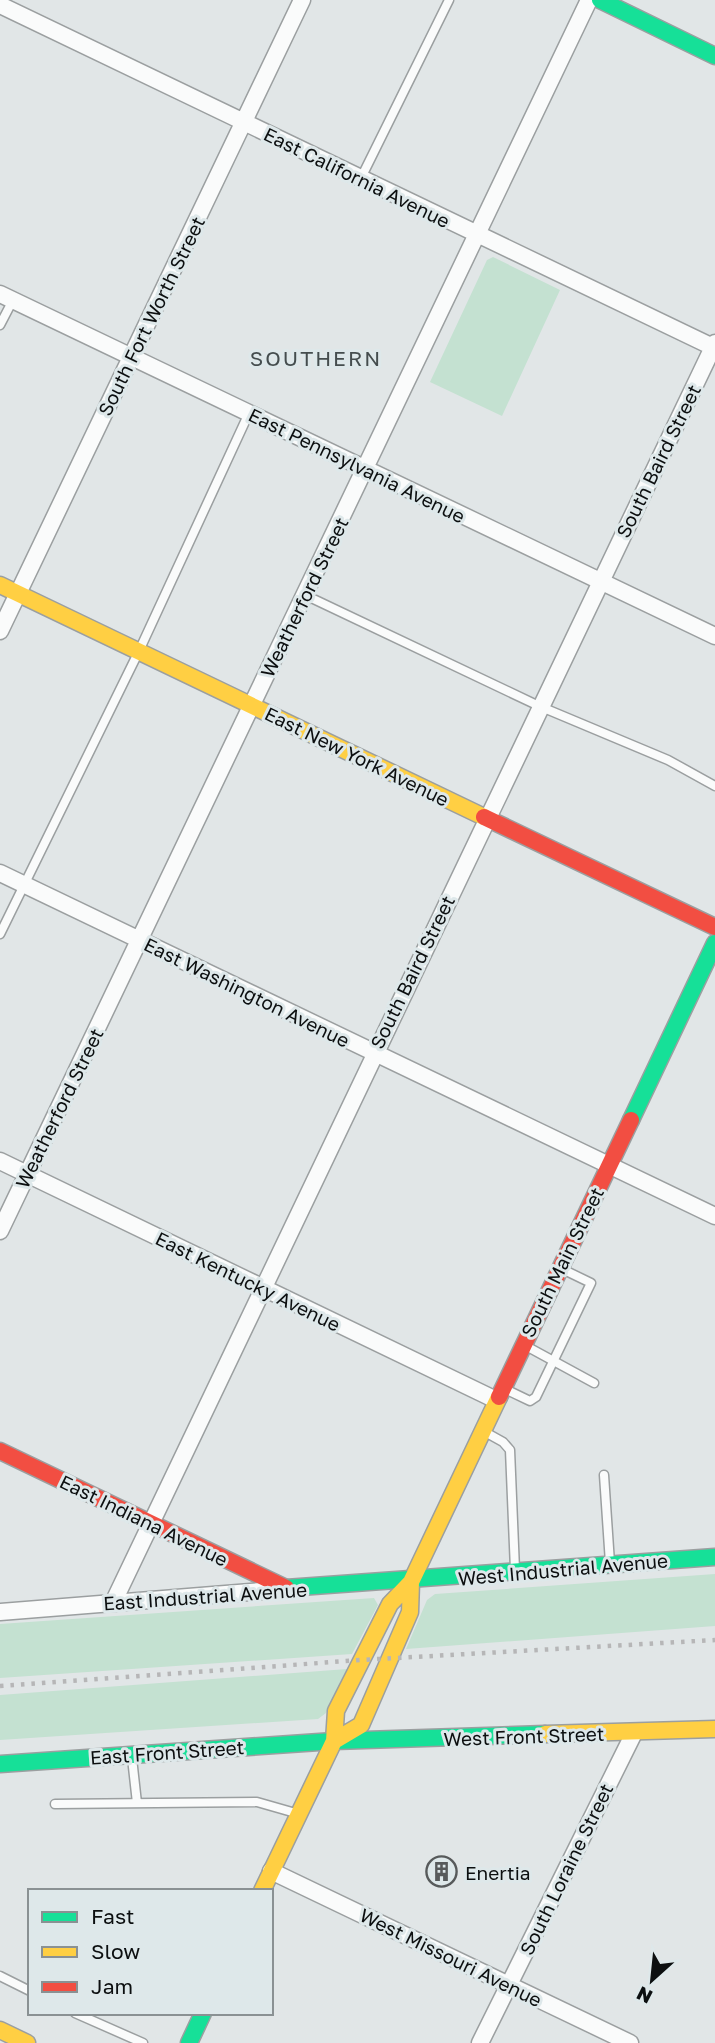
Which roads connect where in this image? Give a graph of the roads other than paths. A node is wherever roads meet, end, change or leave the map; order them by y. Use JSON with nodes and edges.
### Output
{"nodes":[{"id":1,"x":302,"y":0,"type":"edge"},
{"id":2,"x":449,"y":0,"type":"edge"},
{"id":3,"x":589,"y":0,"type":"edge"},
{"id":4,"x":600,"y":0,"type":"edge"},
{"id":5,"x":4,"y":9,"type":"edge"},
{"id":6,"x":713,"y":51,"type":"edge"},
{"id":7,"x":244,"y":122,"type":"junction"},
{"id":8,"x":361,"y":178,"type":"junction"},
{"id":9,"x":477,"y":234,"type":"junction"},
{"id":10,"x":6,"y":297,"type":"edge"},
{"id":11,"x":0,"y":325,"type":"edge"},
{"id":12,"x":714,"y":346,"type":"edge"},
{"id":13,"x":131,"y":357,"type":"junction"},
{"id":14,"x":248,"y":413,"type":"junction"},
{"id":15,"x":365,"y":469,"type":"junction"},
{"id":16,"x":599,"y":581,"type":"junction"},
{"id":17,"x":0,"y":585,"type":"edge"},
{"id":18,"x":18,"y":593,"type":"junction"},
{"id":19,"x":305,"y":595,"type":"junction"},
{"id":20,"x":0,"y":631,"type":"edge"},
{"id":21,"x":715,"y":636,"type":"edge"},
{"id":22,"x":139,"y":651,"type":"junction"},
{"id":23,"x":252,"y":705,"type":"junction"},
{"id":24,"x":539,"y":706,"type":"junction"},
{"id":25,"x":715,"y":786,"type":"edge"},
{"id":26,"x":486,"y":818,"type":"junction"},
{"id":27,"x":0,"y":873,"type":"edge"},
{"id":28,"x":24,"y":884,"type":"junction"},
{"id":29,"x":715,"y":927,"type":"edge"},
{"id":30,"x":0,"y":934,"type":"edge"},
{"id":31,"x":140,"y":940,"type":"junction"},
{"id":32,"x":715,"y":943,"type":"edge"},
{"id":33,"x":373,"y":1053,"type":"junction"},
{"id":34,"x":0,"y":1161,"type":"edge"},
{"id":35,"x":609,"y":1165,"type":"junction"},
{"id":36,"x":27,"y":1175,"type":"junction"},
{"id":37,"x":715,"y":1216,"type":"edge"},
{"id":38,"x":0,"y":1231,"type":"edge"},
{"id":39,"x":560,"y":1267,"type":"junction"},
{"id":40,"x":261,"y":1287,"type":"junction"},
{"id":41,"x":523,"y":1345,"type":"junction"},
{"id":42,"x":554,"y":1361,"type":"junction"},
{"id":43,"x":594,"y":1383,"type":"dead end"},
{"id":44,"x":499,"y":1394,"type":"junction"},
{"id":45,"x":482,"y":1431,"type":"junction"},
{"id":46,"x":0,"y":1451,"type":"edge"},
{"id":47,"x":604,"y":1475,"type":"dead end"},
{"id":48,"x":149,"y":1522,"type":"junction"},
{"id":49,"x":715,"y":1557,"type":"edge"},
{"id":50,"x":610,"y":1565,"type":"junction"},
{"id":51,"x":515,"y":1573,"type":"junction"},
{"id":52,"x":411,"y":1582,"type":"junction"},
{"id":53,"x":287,"y":1589,"type":"junction"},
{"id":54,"x":113,"y":1603,"type":"junction"},
{"id":55,"x":0,"y":1612,"type":"edge"},
{"id":56,"x":715,"y":1729,"type":"edge"},
{"id":57,"x":634,"y":1733,"type":"junction"},
{"id":58,"x":334,"y":1741,"type":"junction"},
{"id":59,"x":132,"y":1755,"type":"junction"},
{"id":60,"x":0,"y":1764,"type":"edge"},
{"id":61,"x":137,"y":1803,"type":"junction"},
{"id":62,"x":55,"y":1804,"type":"dead end"},
{"id":63,"x":299,"y":1814,"type":"junction"},
{"id":64,"x":271,"y":1871,"type":"junction"},
{"id":65,"x":262,"y":1889,"type":"edge"},
{"id":66,"x":0,"y":1976,"type":"edge"},
{"id":67,"x":509,"y":1985,"type":"junction"},
{"id":68,"x":28,"y":1990,"type":"edge"},
{"id":69,"x":80,"y":2015,"type":"edge"},
{"id":70,"x":202,"y":2015,"type":"edge"},
{"id":71,"x":0,"y":2030,"type":"edge"},
{"id":72,"x":27,"y":2043,"type":"edge"},
{"id":73,"x":143,"y":2043,"type":"edge"},
{"id":74,"x":189,"y":2043,"type":"edge"},
{"id":75,"x":480,"y":2043,"type":"edge"},
{"id":76,"x":628,"y":2043,"type":"edge"}],
"edges":[{"from":1,"to":7,"type":"street","name":"South Fort Worth Street"},
{"from":2,"to":8,"type":"lane"},
{"from":3,"to":9,"type":"street","name":"Weatherford Street"},
{"from":4,"to":6,"type":"street"},
{"from":5,"to":7,"type":"street","name":"East California Avenue"},
{"from":7,"to":8,"type":"street","name":"East California Avenue"},
{"from":7,"to":13,"type":"street","name":"South Fort Worth Street"},
{"from":8,"to":9,"type":"street","name":"East California Avenue"},
{"from":9,"to":12,"type":"street","name":"East California Avenue"},
{"from":9,"to":15,"type":"street","name":"Weatherford Street"},
{"from":10,"to":11,"type":"lane"},
{"from":10,"to":13,"type":"street","name":"East Pennsylvania Avenue"},
{"from":12,"to":16,"type":"street","name":"South Baird Street"},
{"from":13,"to":14,"type":"street","name":"East Pennsylvania Avenue"},
{"from":13,"to":18,"type":"street","name":"South Fort Worth Street"},
{"from":14,"to":15,"type":"street","name":"East Pennsylvania Avenue"},
{"from":14,"to":22,"type":"lane"},
{"from":15,"to":16,"type":"street","name":"East Pennsylvania Avenue"},
{"from":15,"to":19,"type":"street","name":"Weatherford Street"},
{"from":16,"to":21,"type":"street","name":"East Pennsylvania Avenue"},
{"from":16,"to":24,"type":"street","name":"South Baird Street"},
{"from":17,"to":18,"type":"street","name":"East New York Avenue"},
{"from":18,"to":20,"type":"street","name":"South Fort Worth Street"},
{"from":18,"to":22,"type":"street","name":"East New York Avenue"},
{"from":19,"to":23,"type":"street","name":"Weatherford Street"},
{"from":19,"to":24,"type":"lane"},
{"from":22,"to":23,"type":"street","name":"East New York Avenue"},
{"from":22,"to":28,"type":"lane"},
{"from":23,"to":26,"type":"street","name":"East New York Avenue"},
{"from":23,"to":31,"type":"street","name":"Weatherford Street"},
{"from":24,"to":25,"type":"lane"},
{"from":24,"to":26,"type":"street","name":"South Baird Street"},
{"from":26,"to":29,"type":"street","name":"East New York Avenue"},
{"from":26,"to":33,"type":"street","name":"South Baird Street"},
{"from":27,"to":28,"type":"street","name":"East Washington Avenue"},
{"from":28,"to":30,"type":"lane"},
{"from":28,"to":31,"type":"street","name":"East Washington Avenue"},
{"from":31,"to":33,"type":"street","name":"East Washington Avenue"},
{"from":31,"to":36,"type":"street","name":"Weatherford Street"},
{"from":32,"to":35,"type":"street","name":"South Main Street"},
{"from":33,"to":35,"type":"street","name":"East Washington Avenue"},
{"from":33,"to":40,"type":"street","name":"South Baird Street"},
{"from":34,"to":36,"type":"street","name":"East Kentucky Avenue"},
{"from":35,"to":37,"type":"street","name":"East Washington Avenue"},
{"from":35,"to":39,"type":"street","name":"South Main Street"},
{"from":36,"to":38,"type":"street","name":"Weatherford Street"},
{"from":36,"to":40,"type":"street","name":"East Kentucky Avenue"},
{"from":39,"to":41,"type":"street","name":"South Main Street"},
{"from":39,"to":42,"type":"lane"},
{"from":40,"to":44,"type":"street","name":"East Kentucky Avenue"},
{"from":40,"to":48,"type":"street","name":"South Baird Street"},
{"from":41,"to":42,"type":"lane"},
{"from":41,"to":44,"type":"street","name":"South Main Street"},
{"from":42,"to":43,"type":"lane"},
{"from":42,"to":44,"type":"lane"},
{"from":44,"to":45,"type":"street","name":"South Main Street"},
{"from":45,"to":51,"type":"lane"},
{"from":45,"to":52,"type":"street","name":"South Main Street"},
{"from":46,"to":48,"type":"street","name":"East Indiana Avenue"},
{"from":47,"to":50,"type":"lane"},
{"from":48,"to":53,"type":"street","name":"East Indiana Avenue"},
{"from":48,"to":54,"type":"street","name":"South Baird Street"},
{"from":49,"to":50,"type":"street","name":"West Industrial Avenue"},
{"from":50,"to":51,"type":"street","name":"West Industrial Avenue"},
{"from":51,"to":52,"type":"street","name":"West Industrial Avenue"},
{"from":52,"to":53,"type":"street","name":"East Industrial Avenue"},
{"from":52,"to":58,"type":"street","name":"South Main Street"},
{"from":52,"to":58,"type":"street","name":"South Main Street"},
{"from":53,"to":54,"type":"street","name":"East Industrial Avenue"},
{"from":54,"to":55,"type":"street","name":"East Industrial Avenue"},
{"from":56,"to":57,"type":"street","name":"West Front Street"},
{"from":57,"to":58,"type":"street","name":"West Front Street"},
{"from":57,"to":67,"type":"street","name":"South Loraine Street"},
{"from":58,"to":59,"type":"street","name":"East Front Street"},
{"from":58,"to":63,"type":"street","name":"South Main Street"},
{"from":59,"to":60,"type":"street","name":"East Front Street"},
{"from":59,"to":61,"type":"lane"},
{"from":61,"to":62,"type":"lane"},
{"from":61,"to":63,"type":"lane"},
{"from":63,"to":64,"type":"street","name":"South Main Street"},
{"from":64,"to":65,"type":"street","name":"South Main Street"},
{"from":64,"to":67,"type":"street","name":"West Missouri Avenue"},
{"from":66,"to":68,"type":"lane"},
{"from":67,"to":75,"type":"street","name":"South Loraine Street"},
{"from":67,"to":76,"type":"street","name":"West Missouri Avenue"},
{"from":69,"to":73,"type":"lane"},
{"from":70,"to":74,"type":"street"},
{"from":71,"to":72,"type":"street"}]}
